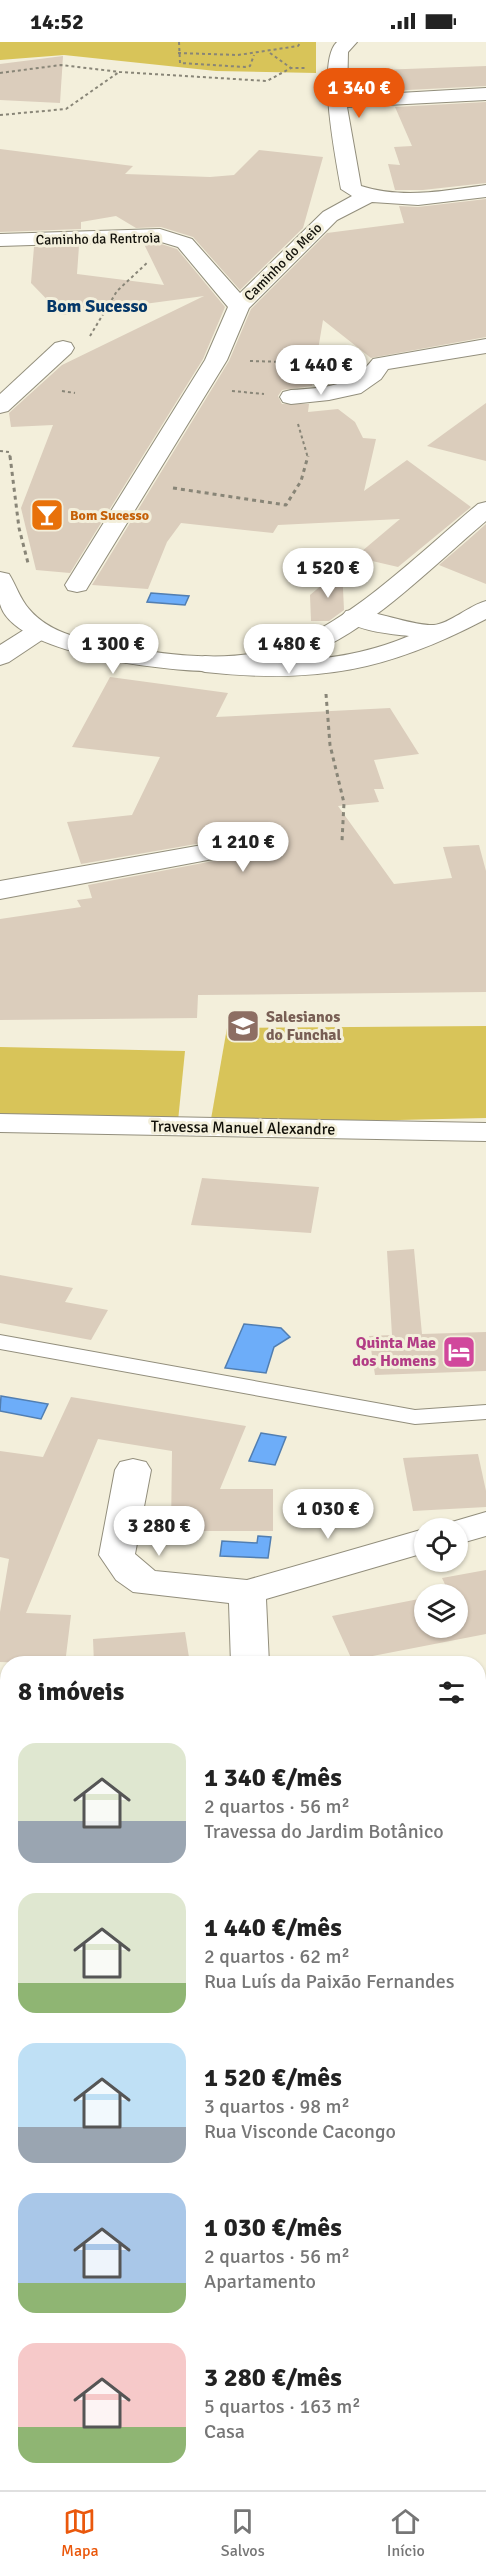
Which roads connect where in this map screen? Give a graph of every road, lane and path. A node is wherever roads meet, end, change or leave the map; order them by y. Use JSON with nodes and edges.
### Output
{"nodes":[{"id":1,"x":179,"y":42,"type":"edge"},
{"id":2,"x":301,"y":42,"type":"edge"},
{"id":3,"x":348,"y":42,"type":"edge"},
{"id":4,"x":178,"y":53,"type":"junction"},
{"id":5,"x":270,"y":53,"type":"junction"},
{"id":6,"x":254,"y":55,"type":"junction"},
{"id":7,"x":291,"y":68,"type":"junction"},
{"id":8,"x":316,"y":68,"type":"dead end"},
{"id":9,"x":120,"y":72,"type":"junction"},
{"id":10,"x":0,"y":73,"type":"edge"},
{"id":11,"x":486,"y":94,"type":"edge"},
{"id":12,"x":337,"y":102,"type":"junction"},
{"id":13,"x":0,"y":116,"type":"edge"},
{"id":14,"x":486,"y":191,"type":"edge"},
{"id":15,"x":368,"y":196,"type":"junction"},
{"id":16,"x":0,"y":240,"type":"edge"},
{"id":17,"x":185,"y":243,"type":"junction"},
{"id":18,"x":238,"y":306,"type":"junction"},
{"id":19,"x":486,"y":346,"type":"edge"},
{"id":20,"x":63,"y":348,"type":"joint"},
{"id":21,"x":216,"y":360,"type":"junction"},
{"id":22,"x":381,"y":364,"type":"junction"},
{"id":23,"x":199,"y":388,"type":"junction"},
{"id":24,"x":291,"y":397,"type":"junction"},
{"id":25,"x":0,"y":406,"type":"edge"},
{"id":26,"x":0,"y":451,"type":"edge"},
{"id":27,"x":139,"y":483,"type":"junction"},
{"id":28,"x":486,"y":509,"type":"edge"},
{"id":29,"x":33,"y":571,"type":"dead end"},
{"id":30,"x":0,"y":579,"type":"edge"},
{"id":31,"x":77,"y":585,"type":"dead end"},
{"id":32,"x":486,"y":609,"type":"edge"},
{"id":33,"x":355,"y":616,"type":"junction"},
{"id":34,"x":39,"y":630,"type":"junction"},
{"id":35,"x":440,"y":633,"type":"junction"},
{"id":36,"x":0,"y":657,"type":"edge"},
{"id":37,"x":200,"y":664,"type":"junction"},
{"id":38,"x":325,"y":667,"type":"junction"},
{"id":39,"x":342,"y":841,"type":"dead end"},
{"id":40,"x":219,"y":850,"type":"dead end"},
{"id":41,"x":0,"y":890,"type":"edge"},
{"id":42,"x":0,"y":1123,"type":"edge"},
{"id":43,"x":486,"y":1132,"type":"edge"},
{"id":44,"x":0,"y":1342,"type":"edge"},
{"id":45,"x":486,"y":1412,"type":"edge"},
{"id":46,"x":133,"y":1470,"type":"dead end"},
{"id":47,"x":486,"y":1524,"type":"edge"},
{"id":48,"x":468,"y":1529,"type":"edge"},
{"id":49,"x":414,"y":1544,"type":"edge"},
{"id":50,"x":247,"y":1592,"type":"junction"},
{"id":51,"x":250,"y":1656,"type":"edge"}],
"edges":[{"from":1,"to":4,"type":"path"},
{"from":2,"to":5,"type":"path"},
{"from":3,"to":12,"type":"street"},
{"from":4,"to":6,"type":"path"},
{"from":4,"to":6,"type":"path"},
{"from":5,"to":6,"type":"path"},
{"from":5,"to":7,"type":"path"},
{"from":7,"to":8,"type":"path"},
{"from":7,"to":9,"type":"path"},
{"from":9,"to":10,"type":"path"},
{"from":9,"to":13,"type":"path"},
{"from":11,"to":12,"type":"street"},
{"from":12,"to":15,"type":"street"},
{"from":14,"to":15,"type":"street"},
{"from":15,"to":18,"type":"street","name":"Caminho do Meio"},
{"from":16,"to":17,"type":"street","name":"Caminho da Rentroia"},
{"from":17,"to":18,"type":"street","name":"Caminho da Rentroia"},
{"from":17,"to":20,"type":"path"},
{"from":18,"to":21,"type":"street","name":"Caminho do Meio"},
{"from":19,"to":22,"type":"street"},
{"from":20,"to":25,"type":"street"},
{"from":21,"to":22,"type":"path"},
{"from":21,"to":23,"type":"street","name":"Caminho do Meio"},
{"from":22,"to":24,"type":"street"},
{"from":23,"to":24,"type":"path"},
{"from":23,"to":27,"type":"street","name":"Caminho do Meio"},
{"from":24,"to":27,"type":"path"},
{"from":26,"to":29,"type":"path"},
{"from":27,"to":31,"type":"street","name":"Caminho do Meio"},
{"from":28,"to":33,"type":"street"},
{"from":30,"to":34,"type":"street"},
{"from":32,"to":35,"type":"street"},
{"from":33,"to":35,"type":"street"},
{"from":33,"to":37,"type":"street"},
{"from":34,"to":36,"type":"street"},
{"from":34,"to":37,"type":"street"},
{"from":35,"to":38,"type":"street"},
{"from":37,"to":38,"type":"street"},
{"from":38,"to":39,"type":"path"},
{"from":40,"to":41,"type":"street"},
{"from":42,"to":43,"type":"street","name":"Travessa Manuel Alexandre"},
{"from":44,"to":45,"type":"lane"},
{"from":46,"to":50,"type":"street"},
{"from":47,"to":48,"type":"street"},
{"from":49,"to":50,"type":"street"},
{"from":50,"to":51,"type":"street"}]}
